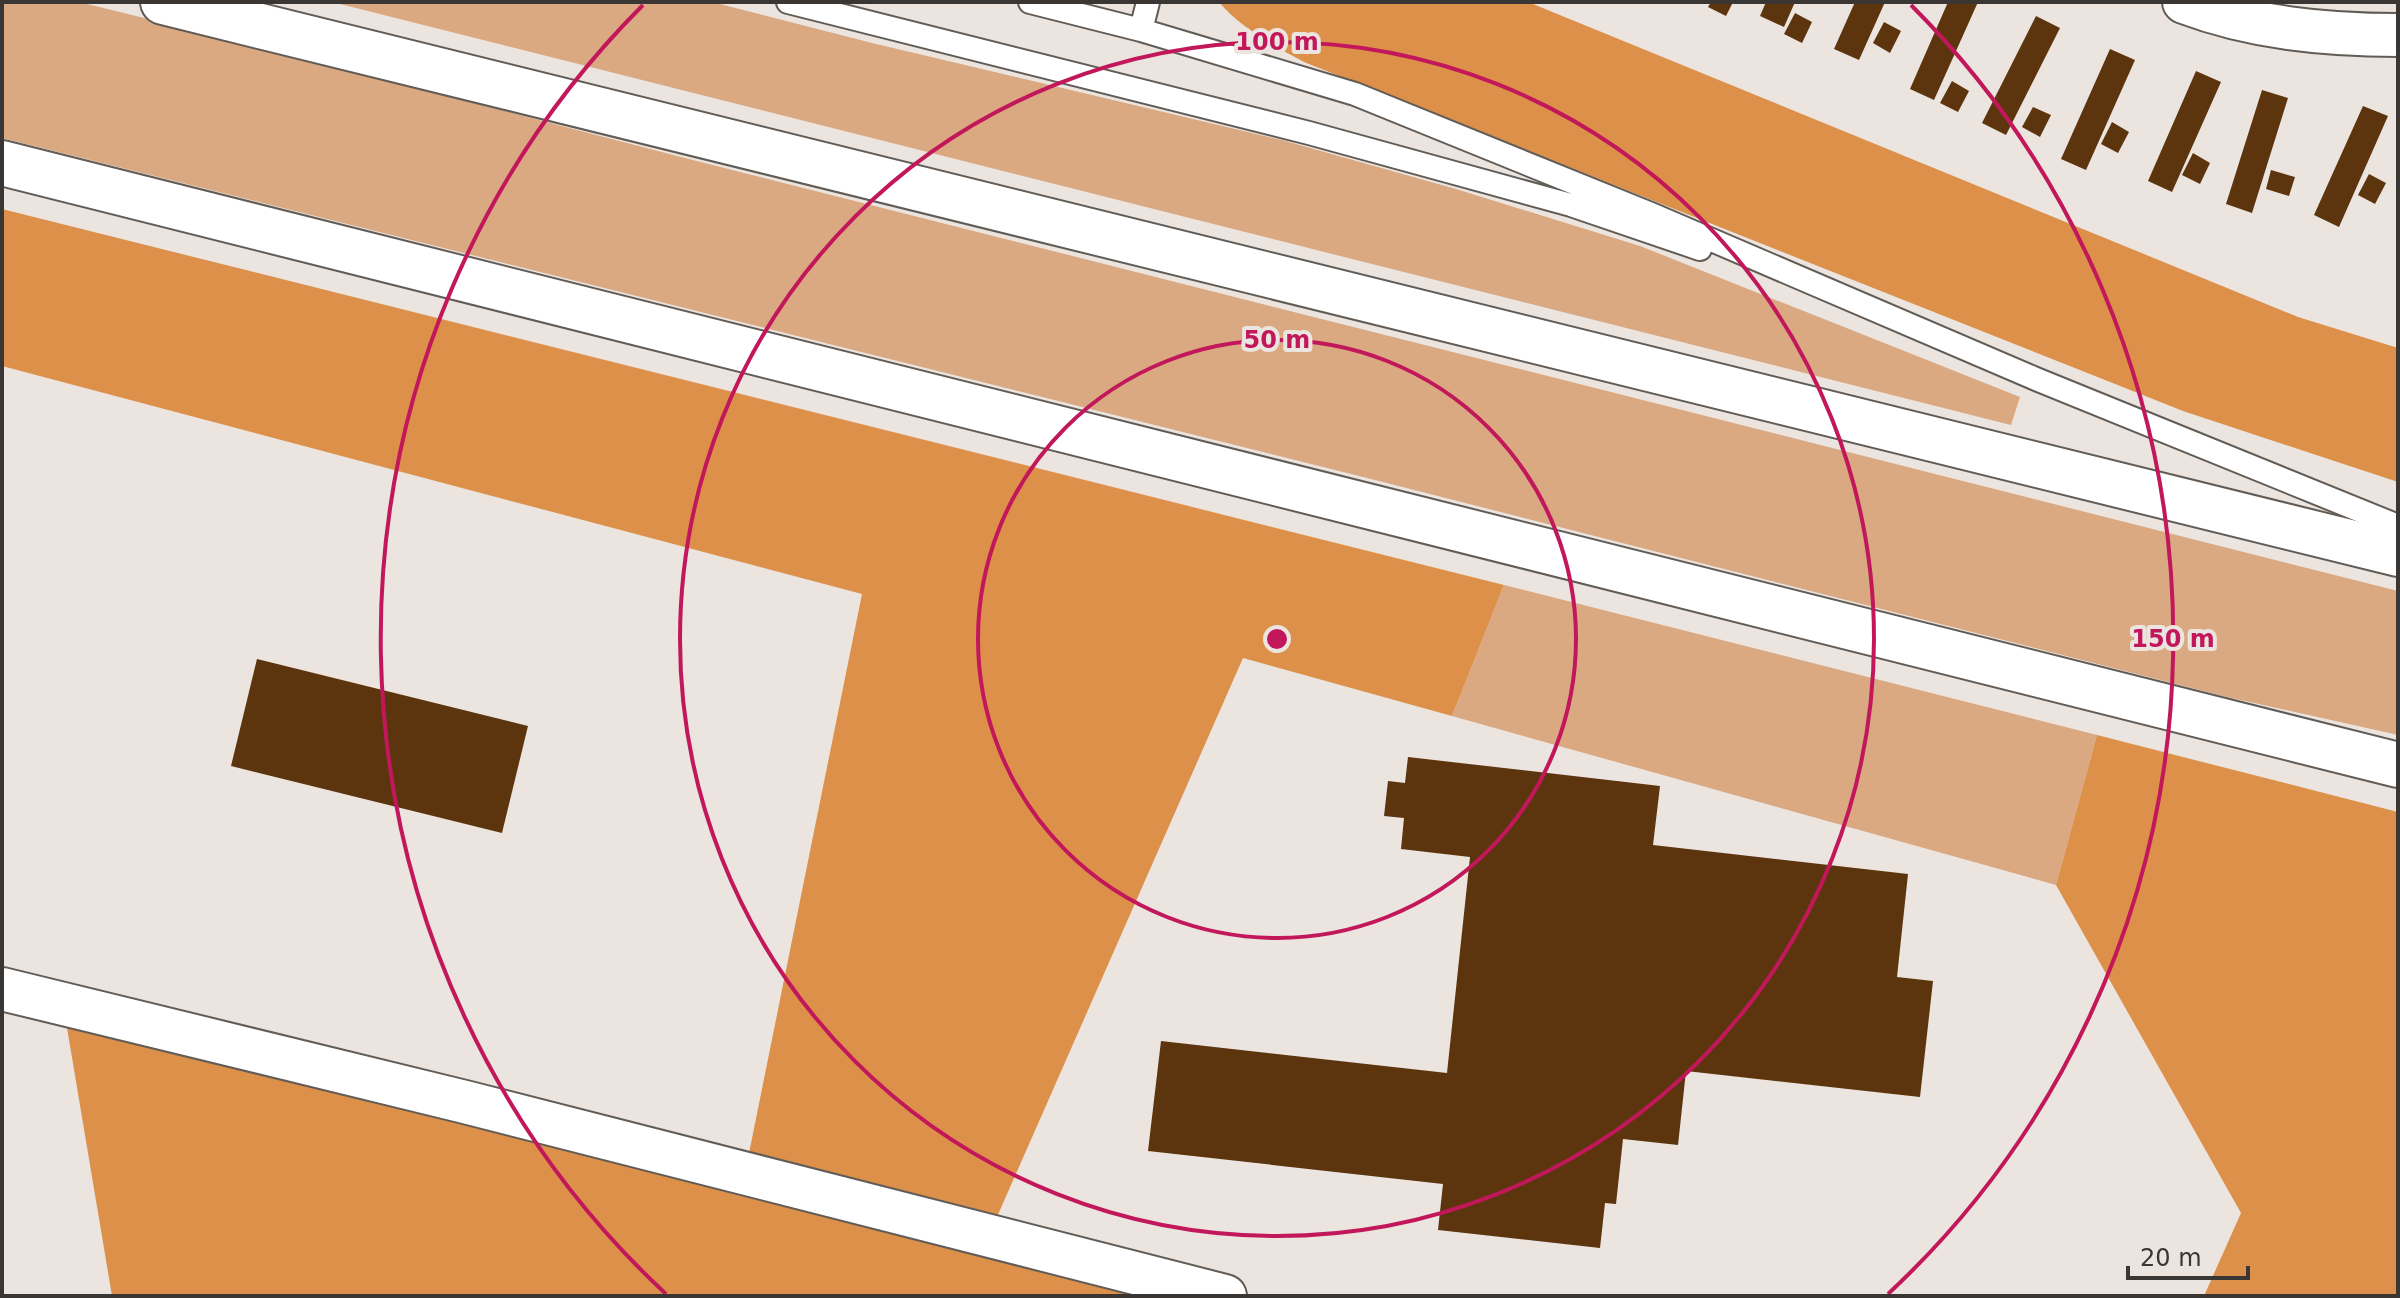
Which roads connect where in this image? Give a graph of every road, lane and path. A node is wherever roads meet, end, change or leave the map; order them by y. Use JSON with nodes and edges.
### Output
{"nodes":[{"id":1,"x":163,"y":2,"type":"edge"},
{"id":2,"x":788,"y":2,"type":"edge"},
{"id":3,"x":1030,"y":2,"type":"edge"},
{"id":4,"x":1148,"y":2,"type":"edge"},
{"id":5,"x":2184,"y":2,"type":"edge"},
{"id":6,"x":1141,"y":30,"type":"junction"},
{"id":7,"x":2398,"y":35,"type":"edge"},
{"id":8,"x":2,"y":163,"type":"edge"},
{"id":9,"x":1860,"y":304,"type":"junction"},
{"id":10,"x":2398,"y":526,"type":"edge"},
{"id":11,"x":2398,"y":554,"type":"edge"},
{"id":12,"x":2398,"y":765,"type":"edge"},
{"id":13,"x":2,"y":989,"type":"edge"},
{"id":14,"x":1225,"y":1296,"type":"edge"}],
"edges":[{"from":1,"to":11,"type":"highway"},
{"from":2,"to":9,"type":"lane"},
{"from":3,"to":6,"type":"lane"},
{"from":4,"to":6,"type":"lane"},
{"from":5,"to":7,"type":"street"},
{"from":6,"to":9,"type":"lane"},
{"from":8,"to":12,"type":"highway"},
{"from":9,"to":10,"type":"lane"},
{"from":13,"to":14,"type":"street"}]}
